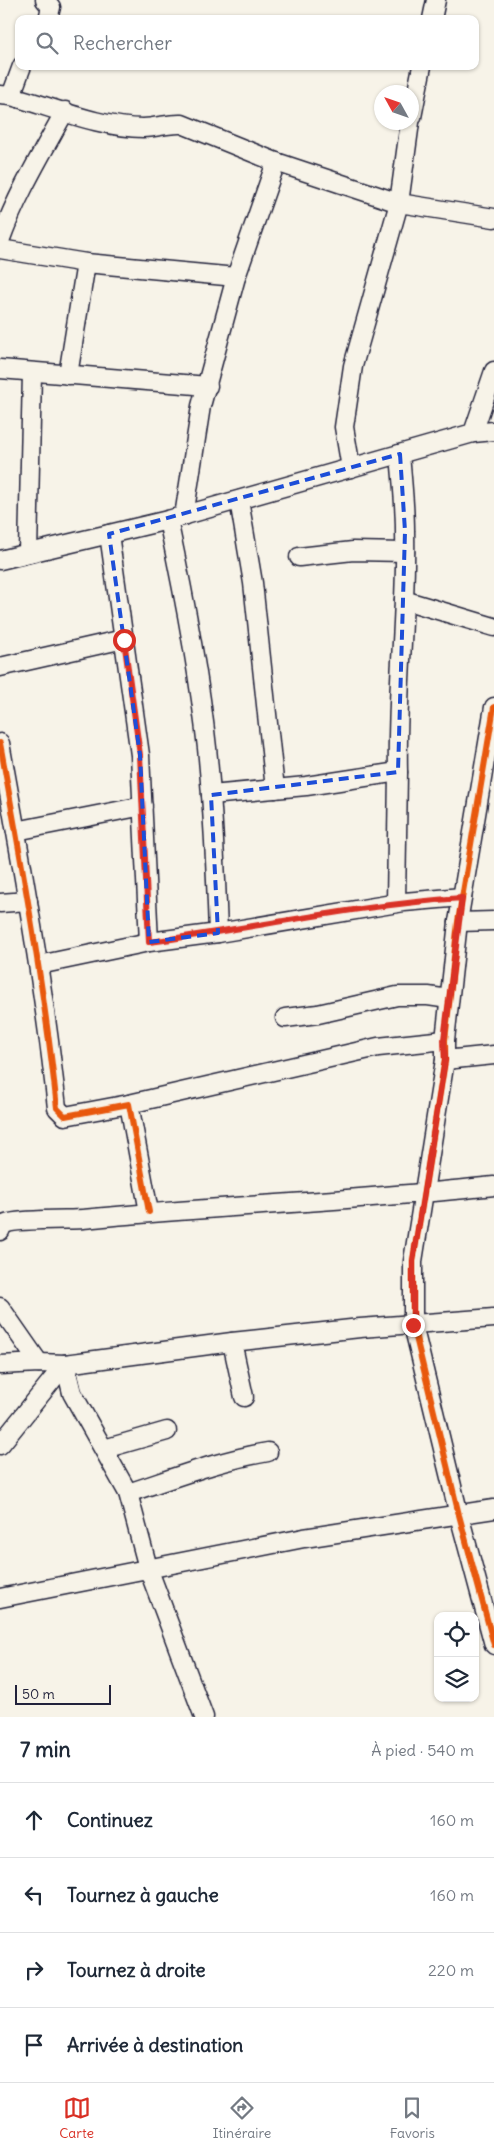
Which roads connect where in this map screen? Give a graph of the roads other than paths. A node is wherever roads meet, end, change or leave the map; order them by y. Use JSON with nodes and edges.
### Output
{"nodes":[{"id":1,"x":45,"y":0,"type":"edge"},
{"id":2,"x":436,"y":0,"type":"edge"},
{"id":3,"x":49,"y":15,"type":"edge"},
{"id":4,"x":433,"y":15,"type":"edge"},
{"id":5,"x":20,"y":70,"type":"edge"},
{"id":6,"x":421,"y":70,"type":"edge"},
{"id":7,"x":418,"y":85,"type":"edge"},
{"id":8,"x":6,"y":95,"type":"edge"},
{"id":9,"x":65,"y":111,"type":"junction"},
{"id":10,"x":409,"y":130,"type":"edge"},
{"id":11,"x":276,"y":162,"type":"junction"},
{"id":12,"x":399,"y":203,"type":"junction"},
{"id":13,"x":494,"y":218,"type":"edge"},
{"id":14,"x":0,"y":241,"type":"edge"},
{"id":15,"x":0,"y":249,"type":"edge"},
{"id":16,"x":86,"y":263,"type":"junction"},
{"id":17,"x":236,"y":277,"type":"junction"},
{"id":18,"x":0,"y":369,"type":"edge"},
{"id":19,"x":494,"y":372,"type":"edge"},
{"id":20,"x":32,"y":373,"type":"junction"},
{"id":21,"x":68,"y":375,"type":"junction"},
{"id":22,"x":208,"y":386,"type":"junction"},
{"id":23,"x":494,"y":431,"type":"edge"},
{"id":24,"x":473,"y":434,"type":"junction"},
{"id":25,"x":400,"y":454,"type":"junction"},
{"id":26,"x":351,"y":468,"type":"junction"},
{"id":27,"x":239,"y":500,"type":"junction"},
{"id":28,"x":176,"y":518,"type":"junction"},
{"id":29,"x":109,"y":534,"type":"junction"},
{"id":30,"x":405,"y":552,"type":"junction"},
{"id":31,"x":28,"y":553,"type":"junction"},
{"id":32,"x":299,"y":557,"type":"dead end"},
{"id":33,"x":0,"y":560,"type":"edge"},
{"id":34,"x":404,"y":600,"type":"junction"},
{"id":35,"x":494,"y":627,"type":"edge"},
{"id":36,"x":124,"y":640,"type":"junction"},
{"id":37,"x":0,"y":667,"type":"edge"},
{"id":38,"x":494,"y":707,"type":"edge"},
{"id":39,"x":0,"y":744,"type":"edge"},
{"id":40,"x":398,"y":772,"type":"junction"},
{"id":41,"x":488,"y":782,"type":"edge"},
{"id":42,"x":275,"y":789,"type":"junction"},
{"id":43,"x":211,"y":795,"type":"junction"},
{"id":44,"x":143,"y":806,"type":"junction"},
{"id":45,"x":16,"y":830,"type":"junction"},
{"id":46,"x":462,"y":898,"type":"junction"},
{"id":47,"x":28,"y":901,"type":"junction"},
{"id":48,"x":0,"y":902,"type":"edge"},
{"id":49,"x":396,"y":903,"type":"junction"},
{"id":50,"x":494,"y":921,"type":"edge"},
{"id":51,"x":458,"y":922,"type":"junction"},
{"id":52,"x":218,"y":933,"type":"junction"},
{"id":53,"x":149,"y":942,"type":"junction"},
{"id":54,"x":40,"y":965,"type":"junction"},
{"id":55,"x":450,"y":999,"type":"junction"},
{"id":56,"x":285,"y":1018,"type":"dead end"},
{"id":57,"x":444,"y":1040,"type":"junction"},
{"id":58,"x":494,"y":1054,"type":"edge"},
{"id":59,"x":445,"y":1060,"type":"junction"},
{"id":60,"x":129,"y":1104,"type":"junction"},
{"id":61,"x":494,"y":1186,"type":"edge"},
{"id":62,"x":424,"y":1193,"type":"junction"},
{"id":63,"x":149,"y":1212,"type":"junction"},
{"id":64,"x":0,"y":1231,"type":"edge"},
{"id":65,"x":0,"y":1307,"type":"edge"},
{"id":66,"x":494,"y":1318,"type":"edge"},
{"id":67,"x":413,"y":1325,"type":"junction"},
{"id":68,"x":232,"y":1342,"type":"junction"},
{"id":69,"x":39,"y":1363,"type":"junction"},
{"id":70,"x":65,"y":1364,"type":"junction"},
{"id":71,"x":0,"y":1366,"type":"edge"},
{"id":72,"x":244,"y":1397,"type":"dead end"},
{"id":73,"x":167,"y":1432,"type":"dead end"},
{"id":74,"x":0,"y":1445,"type":"edge"},
{"id":75,"x":104,"y":1449,"type":"junction"},
{"id":76,"x":268,"y":1452,"type":"dead end"},
{"id":77,"x":128,"y":1492,"type":"junction"},
{"id":78,"x":494,"y":1508,"type":"edge"},
{"id":79,"x":458,"y":1515,"type":"junction"},
{"id":80,"x":148,"y":1568,"type":"junction"},
{"id":81,"x":0,"y":1598,"type":"edge"},
{"id":82,"x":494,"y":1645,"type":"edge"},
{"id":83,"x":204,"y":1717,"type":"edge"}],
"edges":[{"from":1,"to":3,"type":"street"},
{"from":2,"to":4,"type":"street"},
{"from":5,"to":8,"type":"street"},
{"from":6,"to":7,"type":"street"},
{"from":8,"to":9,"type":"street"},
{"from":9,"to":11,"type":"street"},
{"from":9,"to":14,"type":"street"},
{"from":10,"to":12,"type":"street"},
{"from":11,"to":12,"type":"street"},
{"from":11,"to":17,"type":"street"},
{"from":12,"to":13,"type":"street"},
{"from":12,"to":26,"type":"street"},
{"from":15,"to":16,"type":"street"},
{"from":16,"to":17,"type":"street"},
{"from":16,"to":21,"type":"street"},
{"from":17,"to":22,"type":"street"},
{"from":18,"to":20,"type":"street"},
{"from":19,"to":24,"type":"street"},
{"from":20,"to":21,"type":"street"},
{"from":20,"to":31,"type":"street"},
{"from":21,"to":22,"type":"street"},
{"from":22,"to":28,"type":"street"},
{"from":23,"to":24,"type":"street"},
{"from":24,"to":25,"type":"street"},
{"from":25,"to":26,"type":"street"},
{"from":25,"to":30,"type":"street"},
{"from":26,"to":27,"type":"street"},
{"from":27,"to":28,"type":"street"},
{"from":27,"to":42,"type":"street"},
{"from":28,"to":29,"type":"street"},
{"from":28,"to":43,"type":"street"},
{"from":29,"to":31,"type":"street"},
{"from":29,"to":36,"type":"street"},
{"from":30,"to":32,"type":"street"},
{"from":30,"to":34,"type":"street"},
{"from":31,"to":33,"type":"street"},
{"from":34,"to":35,"type":"street"},
{"from":34,"to":40,"type":"street"},
{"from":36,"to":37,"type":"street"},
{"from":36,"to":44,"type":"street"},
{"from":38,"to":41,"type":"street"},
{"from":39,"to":45,"type":"street"},
{"from":40,"to":42,"type":"street"},
{"from":40,"to":49,"type":"street"},
{"from":41,"to":46,"type":"street"},
{"from":42,"to":43,"type":"street"},
{"from":43,"to":52,"type":"street"},
{"from":44,"to":45,"type":"street"},
{"from":44,"to":53,"type":"street"},
{"from":45,"to":47,"type":"street"},
{"from":46,"to":49,"type":"street"},
{"from":46,"to":51,"type":"street"},
{"from":47,"to":48,"type":"street"},
{"from":47,"to":54,"type":"street"},
{"from":49,"to":52,"type":"street"},
{"from":50,"to":51,"type":"street"},
{"from":51,"to":55,"type":"street"},
{"from":52,"to":53,"type":"street"},
{"from":53,"to":54,"type":"street"},
{"from":54,"to":60,"type":"street"},
{"from":55,"to":56,"type":"street"},
{"from":55,"to":57,"type":"street"},
{"from":57,"to":59,"type":"street"},
{"from":57,"to":60,"type":"street"},
{"from":58,"to":59,"type":"street"},
{"from":59,"to":62,"type":"street"},
{"from":60,"to":63,"type":"street"},
{"from":61,"to":62,"type":"street"},
{"from":62,"to":63,"type":"street"},
{"from":62,"to":67,"type":"street"},
{"from":63,"to":64,"type":"street"},
{"from":65,"to":69,"type":"street"},
{"from":66,"to":67,"type":"street"},
{"from":67,"to":68,"type":"street"},
{"from":67,"to":79,"type":"street"},
{"from":68,"to":70,"type":"street"},
{"from":68,"to":72,"type":"street"},
{"from":69,"to":70,"type":"street"},
{"from":69,"to":71,"type":"street"},
{"from":70,"to":74,"type":"street"},
{"from":70,"to":75,"type":"street"},
{"from":73,"to":75,"type":"street"},
{"from":75,"to":77,"type":"street"},
{"from":76,"to":77,"type":"street"},
{"from":77,"to":80,"type":"street"},
{"from":78,"to":79,"type":"street"},
{"from":79,"to":80,"type":"street"},
{"from":79,"to":82,"type":"street"},
{"from":80,"to":81,"type":"street"},
{"from":80,"to":83,"type":"street"}]}
